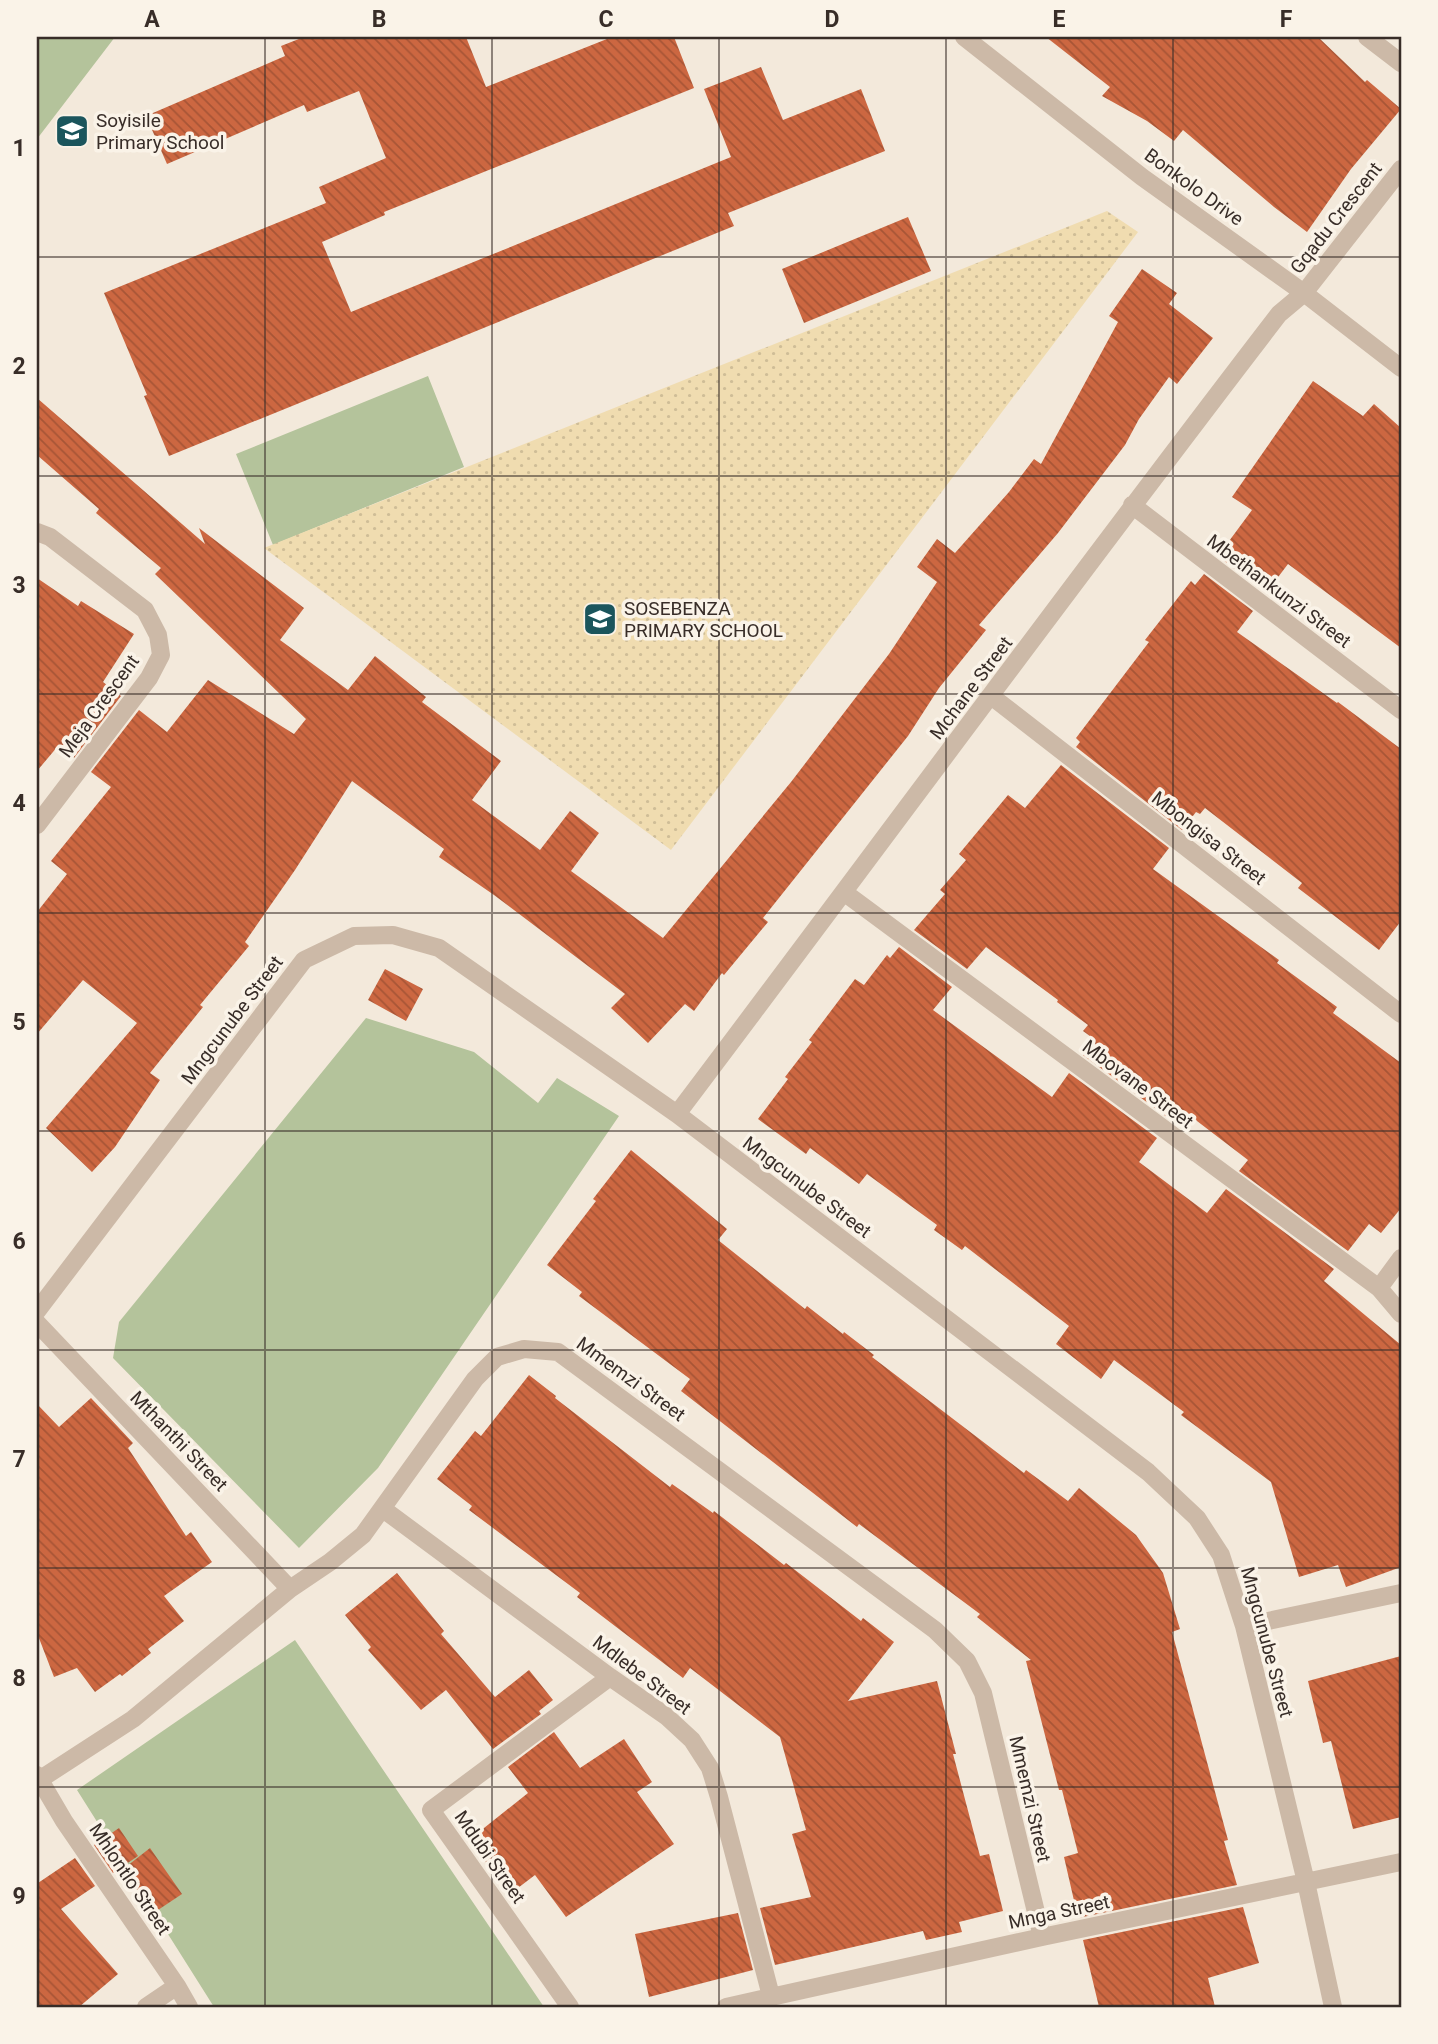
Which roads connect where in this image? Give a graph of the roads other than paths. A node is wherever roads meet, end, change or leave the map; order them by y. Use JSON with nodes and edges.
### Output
{"nodes":[{"id":1,"x":964,"y":37,"type":"edge"},
{"id":2,"x":1367,"y":37,"type":"edge"},
{"id":3,"x":1401,"y":63,"type":"edge"},
{"id":4,"x":1401,"y":169,"type":"edge"},
{"id":5,"x":1304,"y":293,"type":"junction"},
{"id":6,"x":1401,"y":368,"type":"edge"},
{"id":7,"x":1132,"y":505,"type":"junction"},
{"id":8,"x":37,"y":532,"type":"edge"},
{"id":9,"x":991,"y":696,"type":"junction"},
{"id":10,"x":1401,"y":710,"type":"edge"},
{"id":11,"x":37,"y":825,"type":"edge"},
{"id":12,"x":845,"y":892,"type":"junction"},
{"id":13,"x":1401,"y":1014,"type":"edge"},
{"id":14,"x":677,"y":1114,"type":"junction"},
{"id":15,"x":1401,"y":1258,"type":"edge"},
{"id":16,"x":1379,"y":1288,"type":"junction"},
{"id":17,"x":39,"y":1302,"type":"edge"},
{"id":18,"x":1401,"y":1314,"type":"edge"},
{"id":19,"x":37,"y":1323,"type":"edge"},
{"id":20,"x":383,"y":1509,"type":"junction"},
{"id":21,"x":290,"y":1588,"type":"junction"},
{"id":22,"x":1401,"y":1593,"type":"edge"},
{"id":23,"x":1244,"y":1626,"type":"junction"},
{"id":24,"x":610,"y":1677,"type":"junction"},
{"id":25,"x":38,"y":1777,"type":"edge"},
{"id":26,"x":1401,"y":1862,"type":"edge"},
{"id":27,"x":1306,"y":1882,"type":"junction"},
{"id":28,"x":1041,"y":1937,"type":"junction"},
{"id":29,"x":177,"y":1986,"type":"junction"},
{"id":30,"x":771,"y":1996,"type":"junction"},
{"id":31,"x":146,"y":2007,"type":"edge"},
{"id":32,"x":189,"y":2007,"type":"edge"},
{"id":33,"x":570,"y":2007,"type":"edge"},
{"id":34,"x":726,"y":2007,"type":"edge"},
{"id":35,"x":1333,"y":2007,"type":"edge"}],
"edges":[{"from":1,"to":5,"type":"street","name":"Bonkolo Drive"},
{"from":2,"to":3,"type":"street"},
{"from":4,"to":5,"type":"street","name":"Gqadu Crescent"},
{"from":5,"to":6,"type":"street","name":"Bonkolo Drive"},
{"from":5,"to":7,"type":"street","name":"Mchane Street"},
{"from":7,"to":9,"type":"street","name":"Mchane Street"},
{"from":7,"to":10,"type":"street","name":"Mbethankunzi Street"},
{"from":8,"to":11,"type":"street","name":"Meja Crescent"},
{"from":9,"to":12,"type":"street","name":"Mchane Street"},
{"from":9,"to":13,"type":"street","name":"Mbongisa Street"},
{"from":12,"to":14,"type":"street","name":"Mchane Street"},
{"from":12,"to":16,"type":"street","name":"Mbovane Street"},
{"from":14,"to":17,"type":"street","name":"Mngcunube Street"},
{"from":14,"to":23,"type":"street","name":"Mngcunube Street"},
{"from":15,"to":16,"type":"street"},
{"from":16,"to":18,"type":"street","name":"Mbovane Street"},
{"from":19,"to":21,"type":"street","name":"Mthanthi Street"},
{"from":20,"to":21,"type":"street","name":"Mmemzi Street"},
{"from":20,"to":24,"type":"street","name":"Mdlebe Street"},
{"from":20,"to":28,"type":"street","name":"Mmemzi Street"},
{"from":21,"to":25,"type":"street","name":"Mmemzi Street"},
{"from":22,"to":23,"type":"street"},
{"from":23,"to":27,"type":"street","name":"Mngcunube Street"},
{"from":24,"to":30,"type":"street","name":"Mdlebe Street"},
{"from":24,"to":33,"type":"street","name":"Mdubi Street"},
{"from":25,"to":29,"type":"street","name":"Mhlontlo Street"},
{"from":26,"to":27,"type":"street","name":"Mnga Street"},
{"from":27,"to":28,"type":"street","name":"Mnga Street"},
{"from":27,"to":35,"type":"street","name":"Mngcunube Street"},
{"from":28,"to":30,"type":"street","name":"Mnga Street"},
{"from":29,"to":31,"type":"street"},
{"from":29,"to":32,"type":"street","name":"Mhlontlo Street"},
{"from":30,"to":34,"type":"street","name":"Mnga Street"}]}
